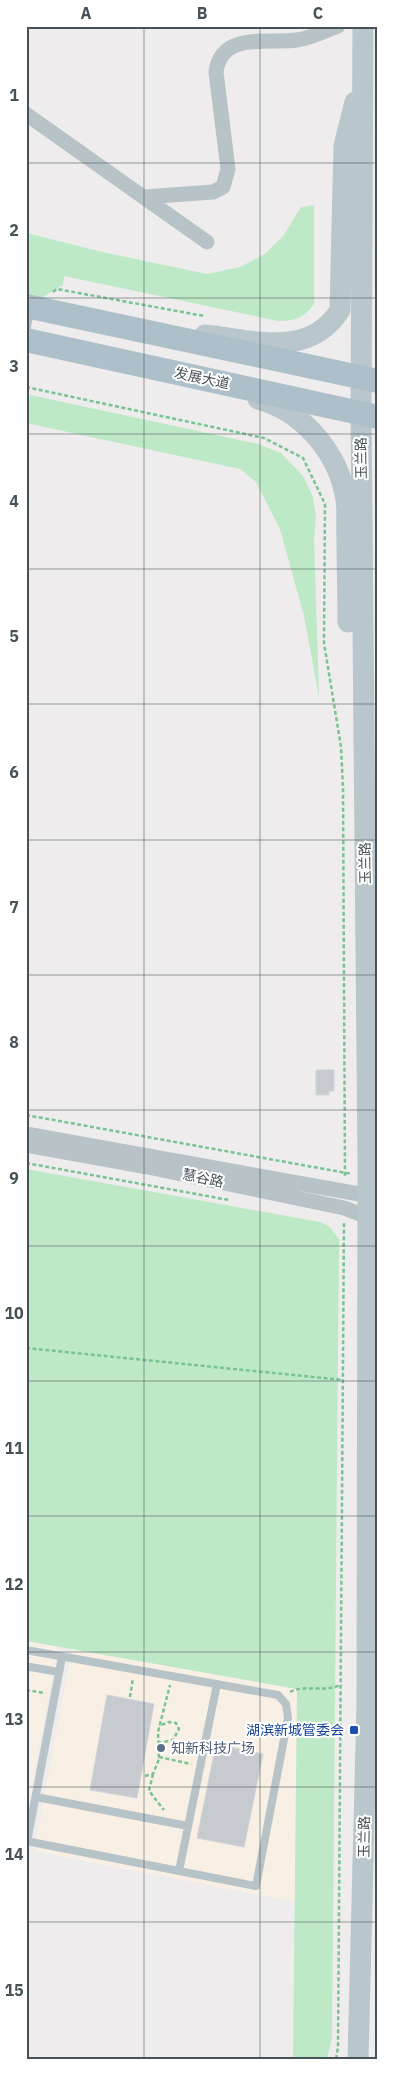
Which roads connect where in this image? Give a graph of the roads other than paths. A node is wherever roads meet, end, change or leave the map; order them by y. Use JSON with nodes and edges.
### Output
{"nodes":[{"id":1,"x":338,"y":26,"type":"edge"},
{"id":2,"x":363,"y":26,"type":"edge"},
{"id":3,"x":363,"y":70,"type":"junction"},
{"id":4,"x":26,"y":114,"type":"edge"},
{"id":5,"x":144,"y":197,"type":"junction"},
{"id":6,"x":207,"y":242,"type":"dead end"},
{"id":7,"x":29,"y":307,"type":"edge"},
{"id":8,"x":108,"y":323,"type":"junction"},
{"id":9,"x":26,"y":333,"type":"edge"},
{"id":10,"x":26,"y":340,"type":"edge"},
{"id":11,"x":103,"y":356,"type":"junction"},
{"id":12,"x":370,"y":379,"type":"edge"},
{"id":13,"x":369,"y":415,"type":"edge"},
{"id":14,"x":364,"y":724,"type":"junction"},
{"id":15,"x":26,"y":1134,"type":"edge"},
{"id":16,"x":26,"y":1145,"type":"edge"},
{"id":17,"x":371,"y":1190,"type":"edge"},
{"id":18,"x":371,"y":1222,"type":"edge"},
{"id":19,"x":26,"y":1650,"type":"edge"},
{"id":20,"x":62,"y":1657,"type":"junction"},
{"id":21,"x":30,"y":1668,"type":"dead end"},
{"id":22,"x":59,"y":1672,"type":"junction"},
{"id":23,"x":217,"y":1684,"type":"junction"},
{"id":24,"x":36,"y":1797,"type":"junction"},
{"id":25,"x":188,"y":1826,"type":"junction"},
{"id":26,"x":27,"y":1841,"type":"edge"},
{"id":27,"x":178,"y":1871,"type":"junction"},
{"id":28,"x":360,"y":2006,"type":"junction"},
{"id":29,"x":352,"y":2059,"type":"edge"},
{"id":30,"x":358,"y":2059,"type":"edge"}],
"edges":[{"from":1,"to":5,"type":"street"},
{"from":2,"to":3,"type":"street","name":"玉兰路"},
{"from":3,"to":8,"type":"street"},
{"from":3,"to":12,"type":"street","name":"玉兰路"},
{"from":4,"to":5,"type":"street"},
{"from":5,"to":6,"type":"street"},
{"from":7,"to":8,"type":"main road"},
{"from":7,"to":9,"type":"lane"},
{"from":8,"to":12,"type":"main road"},
{"from":10,"to":11,"type":"main road","name":"发展大道"},
{"from":11,"to":13,"type":"main road","name":"发展大道"},
{"from":11,"to":14,"type":"street"},
{"from":12,"to":13,"type":"street","name":"玉兰路"},
{"from":13,"to":14,"type":"street","name":"玉兰路"},
{"from":14,"to":17,"type":"street","name":"玉兰路"},
{"from":15,"to":17,"type":"street","name":"慧谷路"},
{"from":16,"to":18,"type":"street","name":"慧谷路"},
{"from":17,"to":18,"type":"street","name":"玉兰路"},
{"from":18,"to":28,"type":"street","name":"玉兰路"},
{"from":19,"to":20,"type":"lane"},
{"from":20,"to":22,"type":"lane"},
{"from":20,"to":23,"type":"lane"},
{"from":21,"to":22,"type":"lane"},
{"from":22,"to":24,"type":"lane"},
{"from":23,"to":25,"type":"lane"},
{"from":23,"to":27,"type":"lane"},
{"from":24,"to":25,"type":"lane"},
{"from":24,"to":26,"type":"lane"},
{"from":25,"to":27,"type":"lane"},
{"from":26,"to":27,"type":"lane"},
{"from":28,"to":29,"type":"street"},
{"from":28,"to":30,"type":"street","name":"玉兰路"}]}
